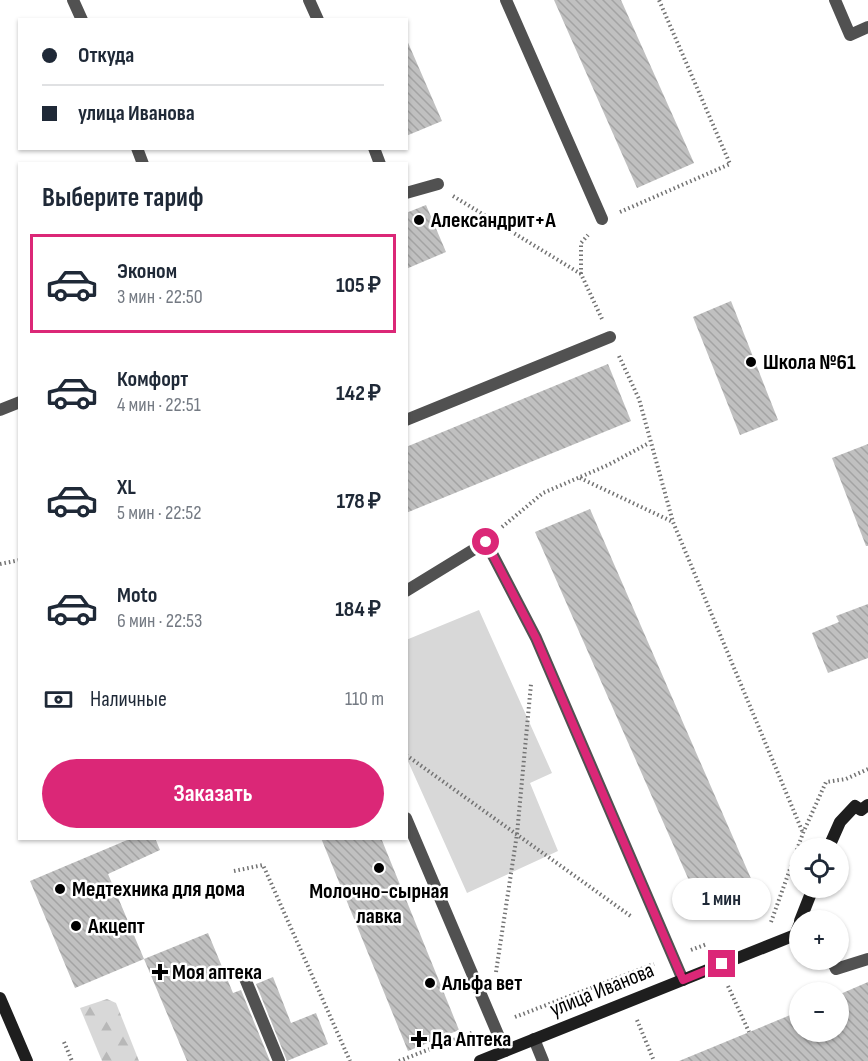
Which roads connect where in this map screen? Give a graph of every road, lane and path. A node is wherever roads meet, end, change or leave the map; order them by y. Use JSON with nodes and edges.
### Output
{"nodes":[{"id":1,"x":73,"y":0,"type":"edge"},
{"id":2,"x":309,"y":0,"type":"edge"},
{"id":3,"x":506,"y":0,"type":"edge"},
{"id":4,"x":659,"y":0,"type":"edge"},
{"id":5,"x":835,"y":0,"type":"edge"},
{"id":6,"x":81,"y":18,"type":"edge"},
{"id":7,"x":317,"y":18,"type":"edge"},
{"id":8,"x":868,"y":27,"type":"edge"},
{"id":9,"x":442,"y":188,"type":"joint"},
{"id":10,"x":408,"y":193,"type":"edge"},
{"id":11,"x":602,"y":219,"type":"junction"},
{"id":12,"x":581,"y":274,"type":"junction"},
{"id":13,"x":610,"y":336,"type":"junction"},
{"id":14,"x":639,"y":399,"type":"junction"},
{"id":15,"x":18,"y":403,"type":"edge"},
{"id":16,"x":0,"y":410,"type":"edge"},
{"id":17,"x":408,"y":419,"type":"edge"},
{"id":18,"x":579,"y":478,"type":"junction"},
{"id":19,"x":673,"y":522,"type":"junction"},
{"id":20,"x":486,"y":542,"type":"junction"},
{"id":21,"x":18,"y":560,"type":"edge"},
{"id":22,"x":0,"y":564,"type":"edge"},
{"id":23,"x":408,"y":590,"type":"edge"},
{"id":24,"x":536,"y":638,"type":"junction"},
{"id":25,"x":408,"y":756,"type":"edge"},
{"id":26,"x":868,"y":769,"type":"edge"},
{"id":27,"x":868,"y":805,"type":"edge"},
{"id":28,"x":408,"y":823,"type":"edge"},
{"id":29,"x":803,"y":833,"type":"junction"},
{"id":30,"x":517,"y":834,"type":"junction"},
{"id":31,"x":833,"y":838,"type":"edge"},
{"id":32,"x":234,"y":871,"type":"dead end"},
{"id":33,"x":772,"y":919,"type":"junction"},
{"id":34,"x":761,"y":923,"type":"dead end"},
{"id":35,"x":717,"y":940,"type":"dead end"},
{"id":36,"x":789,"y":940,"type":"edge"},
{"id":37,"x":666,"y":942,"type":"junction"},
{"id":38,"x":762,"y":948,"type":"junction"},
{"id":39,"x":673,"y":957,"type":"junction"},
{"id":40,"x":868,"y":959,"type":"edge"},
{"id":41,"x":849,"y":965,"type":"edge"},
{"id":42,"x":244,"y":976,"type":"dead end"},
{"id":43,"x":683,"y":980,"type":"junction"},
{"id":44,"x":726,"y":980,"type":"dead end"},
{"id":45,"x":0,"y":998,"type":"edge"},
{"id":46,"x":636,"y":1018,"type":"dead end"},
{"id":47,"x":491,"y":1019,"type":"junction"},
{"id":48,"x":749,"y":1032,"type":"dead end"},
{"id":49,"x":534,"y":1040,"type":"junction"},
{"id":50,"x":64,"y":1042,"type":"dead end"},
{"id":51,"x":505,"y":1051,"type":"junction"},
{"id":52,"x":27,"y":1061,"type":"edge"},
{"id":53,"x":72,"y":1061,"type":"edge"},
{"id":54,"x":279,"y":1061,"type":"edge"},
{"id":55,"x":350,"y":1061,"type":"edge"},
{"id":56,"x":399,"y":1061,"type":"edge"},
{"id":57,"x":480,"y":1061,"type":"edge"},
{"id":58,"x":543,"y":1061,"type":"edge"},
{"id":59,"x":654,"y":1061,"type":"edge"}],
"edges":[{"from":1,"to":6,"type":"lane"},
{"from":2,"to":7,"type":"lane"},
{"from":3,"to":11,"type":"lane"},
{"from":4,"to":11,"type":"path"},
{"from":5,"to":8,"type":"lane"},
{"from":9,"to":10,"type":"lane"},
{"from":9,"to":12,"type":"path"},
{"from":11,"to":12,"type":"path"},
{"from":12,"to":13,"type":"path"},
{"from":13,"to":14,"type":"path"},
{"from":13,"to":17,"type":"lane"},
{"from":14,"to":18,"type":"path"},
{"from":14,"to":19,"type":"path"},
{"from":15,"to":16,"type":"lane"},
{"from":18,"to":19,"type":"path"},
{"from":18,"to":20,"type":"path"},
{"from":19,"to":29,"type":"path"},
{"from":20,"to":23,"type":"lane"},
{"from":20,"to":24,"type":"lane"},
{"from":21,"to":22,"type":"path"},
{"from":24,"to":30,"type":"path"},
{"from":24,"to":37,"type":"lane"},
{"from":25,"to":30,"type":"path"},
{"from":26,"to":29,"type":"path"},
{"from":27,"to":31,"type":"street"},
{"from":28,"to":47,"type":"lane"},
{"from":29,"to":33,"type":"path"},
{"from":30,"to":37,"type":"path"},
{"from":30,"to":47,"type":"path"},
{"from":32,"to":55,"type":"path"},
{"from":33,"to":34,"type":"path"},
{"from":33,"to":38,"type":"path"},
{"from":35,"to":39,"type":"path"},
{"from":36,"to":38,"type":"street","name":"улица Иванова"},
{"from":37,"to":39,"type":"lane"},
{"from":38,"to":43,"type":"street","name":"улица Иванова"},
{"from":39,"to":43,"type":"lane"},
{"from":39,"to":47,"type":"path"},
{"from":40,"to":41,"type":"lane"},
{"from":42,"to":54,"type":"lane"},
{"from":43,"to":49,"type":"street","name":"улица Иванова"},
{"from":44,"to":48,"type":"path"},
{"from":45,"to":52,"type":"street"},
{"from":46,"to":59,"type":"path"},
{"from":47,"to":51,"type":"lane"},
{"from":47,"to":56,"type":"path"},
{"from":49,"to":51,"type":"street","name":"улица Иванова"},
{"from":49,"to":58,"type":"lane"},
{"from":50,"to":53,"type":"path"},
{"from":51,"to":57,"type":"street","name":"улица Иванова"}]}
